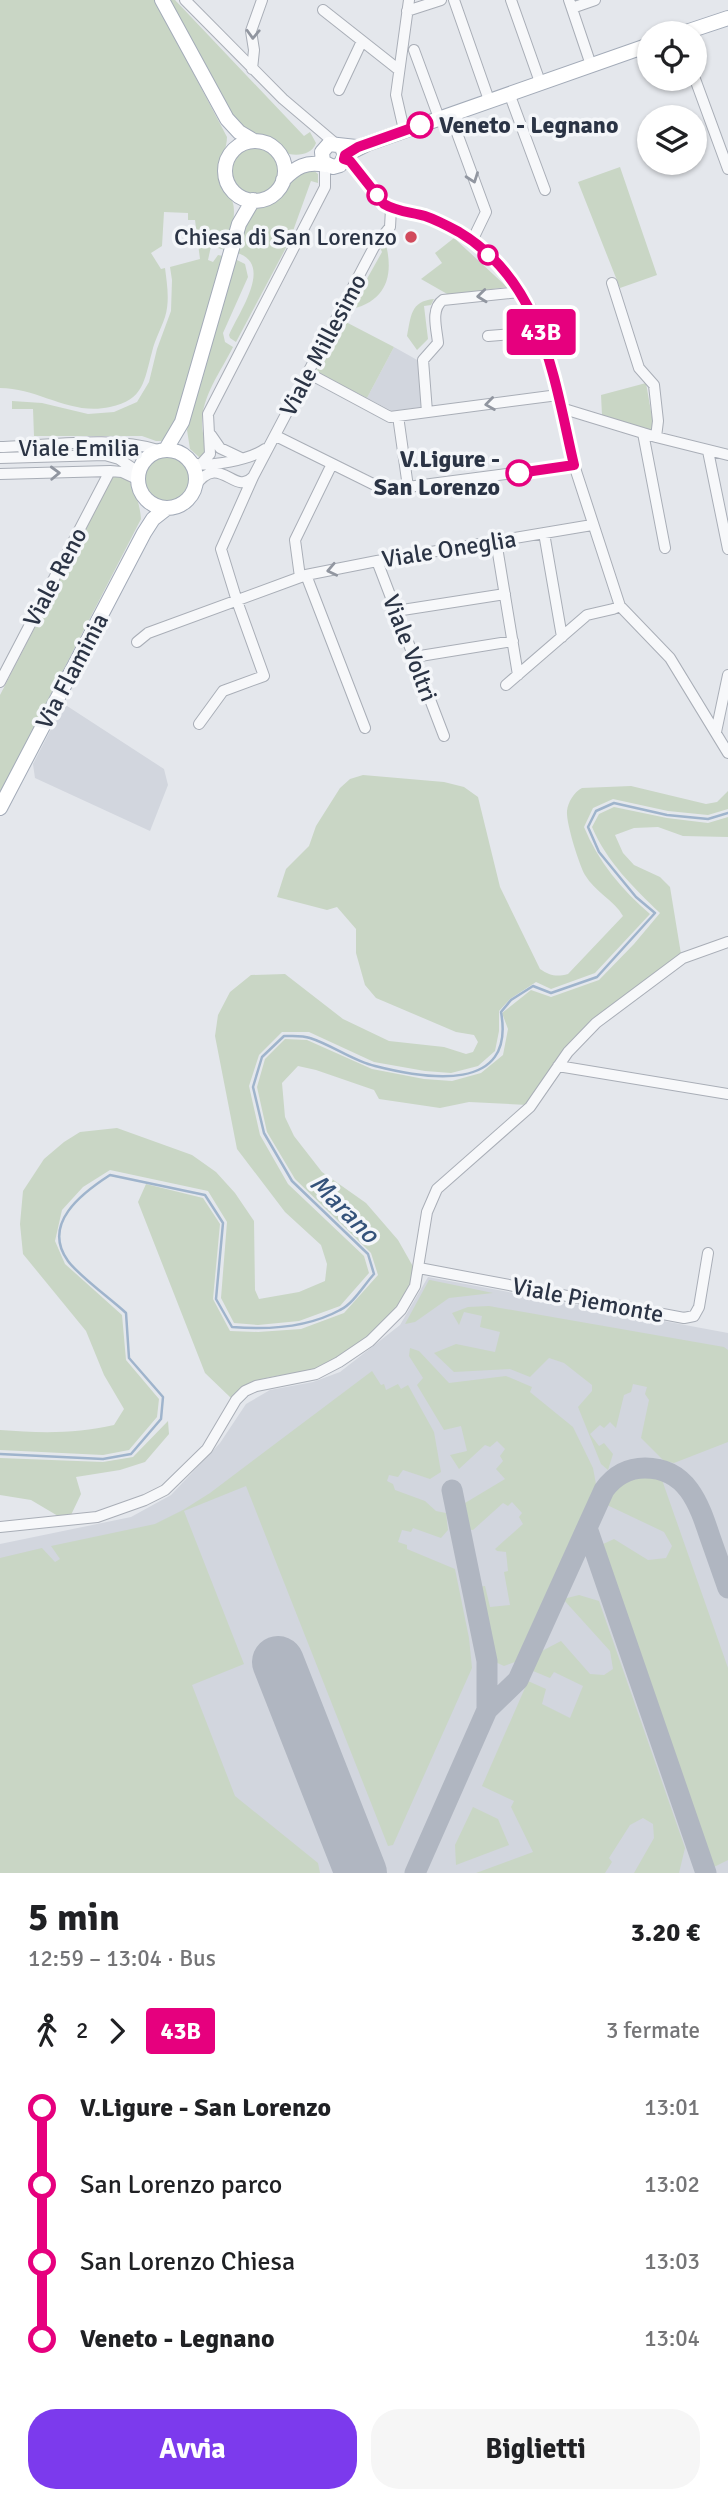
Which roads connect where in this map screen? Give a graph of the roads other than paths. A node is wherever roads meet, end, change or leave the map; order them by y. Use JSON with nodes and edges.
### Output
{"nodes":[{"id":1,"x":162,"y":0,"type":"edge"},
{"id":2,"x":185,"y":0,"type":"edge"},
{"id":3,"x":262,"y":0,"type":"edge"},
{"id":4,"x":441,"y":0,"type":"edge"},
{"id":5,"x":454,"y":0,"type":"edge"},
{"id":6,"x":511,"y":0,"type":"edge"},
{"id":7,"x":595,"y":0,"type":"edge"},
{"id":8,"x":570,"y":4,"type":"edge"},
{"id":9,"x":408,"y":6,"type":"edge"},
{"id":10,"x":323,"y":10,"type":"dead end"},
{"id":11,"x":728,"y":18,"type":"edge"},
{"id":12,"x":707,"y":25,"type":"edge"},
{"id":13,"x":362,"y":41,"type":"junction"},
{"id":14,"x":637,"y":49,"type":"edge"},
{"id":15,"x":414,"y":50,"type":"dead end"},
{"id":16,"x":592,"y":65,"type":"junction"},
{"id":17,"x":253,"y":69,"type":"junction"},
{"id":18,"x":399,"y":70,"type":"junction"},
{"id":19,"x":540,"y":82,"type":"junction"},
{"id":20,"x":339,"y":90,"type":"dead end"},
{"id":21,"x":699,"y":91,"type":"edge"},
{"id":22,"x":509,"y":93,"type":"junction"},
{"id":23,"x":489,"y":100,"type":"junction"},
{"id":24,"x":445,"y":116,"type":"junction"},
{"id":25,"x":227,"y":119,"type":"junction"},
{"id":26,"x":404,"y":131,"type":"junction"},
{"id":27,"x":254,"y":141,"type":"junction"},
{"id":28,"x":230,"y":153,"type":"junction"},
{"id":29,"x":335,"y":154,"type":"junction"},
{"id":30,"x":281,"y":157,"type":"junction"},
{"id":31,"x":728,"y":169,"type":"edge"},
{"id":32,"x":283,"y":180,"type":"junction"},
{"id":33,"x":545,"y":190,"type":"dead end"},
{"id":34,"x":237,"y":194,"type":"junction"},
{"id":35,"x":253,"y":201,"type":"junction"},
{"id":36,"x":391,"y":209,"type":"junction"},
{"id":37,"x":239,"y":224,"type":"junction"},
{"id":38,"x":472,"y":241,"type":"junction"},
{"id":39,"x":612,"y":283,"type":"dead end"},
{"id":40,"x":520,"y":292,"type":"junction"},
{"id":41,"x":541,"y":331,"type":"junction"},
{"id":42,"x":488,"y":336,"type":"dead end"},
{"id":43,"x":308,"y":373,"type":"junction"},
{"id":44,"x":558,"y":395,"type":"junction"},
{"id":45,"x":561,"y":408,"type":"junction"},
{"id":46,"x":427,"y":412,"type":"junction"},
{"id":47,"x":398,"y":416,"type":"junction"},
{"id":48,"x":182,"y":422,"type":"junction"},
{"id":49,"x":209,"y":432,"type":"junction"},
{"id":50,"x":643,"y":433,"type":"junction"},
{"id":51,"x":656,"y":437,"type":"junction"},
{"id":52,"x":273,"y":440,"type":"junction"},
{"id":53,"x":0,"y":447,"type":"edge"},
{"id":54,"x":162,"y":450,"type":"junction"},
{"id":55,"x":708,"y":451,"type":"junction"},
{"id":56,"x":728,"y":455,"type":"edge"},
{"id":57,"x":0,"y":458,"type":"edge"},
{"id":58,"x":241,"y":459,"type":"junction"},
{"id":59,"x":193,"y":462,"type":"junction"},
{"id":60,"x":332,"y":464,"type":"junction"},
{"id":61,"x":574,"y":465,"type":"junction"},
{"id":62,"x":110,"y":471,"type":"junction"},
{"id":63,"x":0,"y":474,"type":"edge"},
{"id":64,"x":254,"y":474,"type":"junction"},
{"id":65,"x":235,"y":480,"type":"junction"},
{"id":66,"x":139,"y":482,"type":"junction"},
{"id":67,"x":195,"y":486,"type":"junction"},
{"id":68,"x":408,"y":487,"type":"junction"},
{"id":69,"x":243,"y":503,"type":"junction"},
{"id":70,"x":167,"y":508,"type":"junction"},
{"id":71,"x":592,"y":525,"type":"junction"},
{"id":72,"x":144,"y":533,"type":"junction"},
{"id":73,"x":544,"y":533,"type":"junction"},
{"id":74,"x":496,"y":541,"type":"junction"},
{"id":75,"x":665,"y":548,"type":"dead end"},
{"id":76,"x":728,"y":549,"type":"edge"},
{"id":77,"x":377,"y":561,"type":"junction"},
{"id":78,"x":303,"y":576,"type":"junction"},
{"id":79,"x":505,"y":594,"type":"junction"},
{"id":80,"x":237,"y":601,"type":"junction"},
{"id":81,"x":620,"y":606,"type":"junction"},
{"id":82,"x":396,"y":611,"type":"junction"},
{"id":83,"x":562,"y":636,"type":"junction"},
{"id":84,"x":513,"y":640,"type":"junction"},
{"id":85,"x":137,"y":642,"type":"dead end"},
{"id":86,"x":414,"y":657,"type":"junction"},
{"id":87,"x":518,"y":674,"type":"junction"},
{"id":88,"x":728,"y":675,"type":"edge"},
{"id":89,"x":0,"y":682,"type":"edge"},
{"id":90,"x":506,"y":685,"type":"dead end"},
{"id":91,"x":199,"y":724,"type":"dead end"},
{"id":92,"x":365,"y":728,"type":"dead end"},
{"id":93,"x":716,"y":732,"type":"junction"},
{"id":94,"x":444,"y":736,"type":"dead end"},
{"id":95,"x":728,"y":752,"type":"edge"},
{"id":96,"x":0,"y":808,"type":"edge"},
{"id":97,"x":728,"y":942,"type":"edge"},
{"id":98,"x":558,"y":1066,"type":"junction"},
{"id":99,"x":728,"y":1094,"type":"edge"},
{"id":100,"x":708,"y":1253,"type":"dead end"},
{"id":101,"x":419,"y":1268,"type":"junction"},
{"id":102,"x":0,"y":1528,"type":"edge"}],
"edges":[{"from":1,"to":25,"type":"main road"},
{"from":2,"to":17,"type":"street"},
{"from":3,"to":17,"type":"street","one_way":true},
{"from":4,"to":9,"type":"street"},
{"from":5,"to":23,"type":"street"},
{"from":6,"to":19,"type":"street"},
{"from":7,"to":8,"type":"street"},
{"from":8,"to":16,"type":"street"},
{"from":9,"to":18,"type":"street"},
{"from":10,"to":13,"type":"street"},
{"from":11,"to":12,"type":"main road"},
{"from":13,"to":18,"type":"street"},
{"from":13,"to":20,"type":"street"},
{"from":14,"to":16,"type":"main road"},
{"from":15,"to":24,"type":"street"},
{"from":16,"to":19,"type":"main road"},
{"from":17,"to":29,"type":"street"},
{"from":18,"to":26,"type":"street"},
{"from":19,"to":22,"type":"main road"},
{"from":21,"to":31,"type":"street"},
{"from":22,"to":23,"type":"main road"},
{"from":22,"to":33,"type":"street"},
{"from":23,"to":24,"type":"main road"},
{"from":24,"to":26,"type":"main road"},
{"from":24,"to":38,"type":"street","one_way":true},
{"from":25,"to":27,"type":"main road"},
{"from":25,"to":28,"type":"main road"},
{"from":26,"to":29,"type":"main road"},
{"from":27,"to":28,"type":"main road"},
{"from":27,"to":30,"type":"main road"},
{"from":28,"to":34,"type":"main road"},
{"from":29,"to":30,"type":"main road"},
{"from":29,"to":32,"type":"main road"},
{"from":29,"to":36,"type":"street"},
{"from":29,"to":49,"type":"street"},
{"from":30,"to":32,"type":"main road"},
{"from":32,"to":35,"type":"main road"},
{"from":34,"to":35,"type":"main road"},
{"from":34,"to":37,"type":"main road"},
{"from":35,"to":37,"type":"main road"},
{"from":36,"to":38,"type":"street"},
{"from":36,"to":43,"type":"street","name":"Viale Millesimo"},
{"from":37,"to":48,"type":"main road"},
{"from":38,"to":40,"type":"street"},
{"from":39,"to":51,"type":"street"},
{"from":40,"to":41,"type":"street"},
{"from":40,"to":46,"type":"street","one_way":true},
{"from":41,"to":42,"type":"street"},
{"from":41,"to":44,"type":"street"},
{"from":43,"to":47,"type":"street"},
{"from":43,"to":52,"type":"street","name":"Viale Millesimo"},
{"from":44,"to":45,"type":"street"},
{"from":44,"to":46,"type":"street","one_way":true},
{"from":45,"to":50,"type":"street"},
{"from":45,"to":61,"type":"street"},
{"from":46,"to":47,"type":"street"},
{"from":47,"to":68,"type":"street"},
{"from":48,"to":54,"type":"main road"},
{"from":48,"to":59,"type":"main road"},
{"from":49,"to":58,"type":"street"},
{"from":49,"to":59,"type":"street"},
{"from":50,"to":51,"type":"street"},
{"from":50,"to":75,"type":"street"},
{"from":51,"to":55,"type":"street"},
{"from":52,"to":58,"type":"street","name":"Viale Millesimo"},
{"from":52,"to":60,"type":"street"},
{"from":52,"to":64,"type":"street","name":"Viale Millesimo"},
{"from":53,"to":54,"type":"street","name":"Viale Emilia"},
{"from":54,"to":59,"type":"main road"},
{"from":54,"to":66,"type":"main road"},
{"from":55,"to":56,"type":"street"},
{"from":55,"to":76,"type":"street"},
{"from":57,"to":66,"type":"street","name":"Viale Emilia"},
{"from":58,"to":59,"type":"street"},
{"from":58,"to":64,"type":"street"},
{"from":58,"to":65,"type":"street"},
{"from":59,"to":67,"type":"main road"},
{"from":60,"to":68,"type":"street"},
{"from":60,"to":78,"type":"street"},
{"from":61,"to":68,"type":"street"},
{"from":61,"to":71,"type":"street"},
{"from":63,"to":62,"type":"street","name":"Viale Emilia","one_way":true},
{"from":62,"to":66,"type":"street","name":"Viale Emilia"},
{"from":62,"to":89,"type":"street","name":"Viale Reno"},
{"from":64,"to":65,"type":"street"},
{"from":64,"to":69,"type":"street","name":"Viale Millesimo"},
{"from":65,"to":67,"type":"street"},
{"from":65,"to":69,"type":"street"},
{"from":66,"to":70,"type":"main road"},
{"from":66,"to":72,"type":"main road"},
{"from":67,"to":70,"type":"main road"},
{"from":69,"to":80,"type":"street","name":"Viale Millesimo"},
{"from":70,"to":72,"type":"main road","name":"Via Flaminia"},
{"from":71,"to":73,"type":"street","name":"Viale Oneglia"},
{"from":71,"to":81,"type":"street"},
{"from":72,"to":96,"type":"main road","name":"Via Flaminia"},
{"from":73,"to":74,"type":"street","name":"Viale Oneglia"},
{"from":73,"to":83,"type":"street"},
{"from":74,"to":77,"type":"street","name":"Viale Oneglia"},
{"from":74,"to":79,"type":"street"},
{"from":77,"to":78,"type":"street","name":"Viale Oneglia","one_way":true},
{"from":77,"to":82,"type":"street","name":"Viale Voltri"},
{"from":78,"to":80,"type":"street","name":"Viale Oneglia"},
{"from":78,"to":92,"type":"street"},
{"from":79,"to":82,"type":"street"},
{"from":79,"to":84,"type":"street"},
{"from":80,"to":85,"type":"street","name":"Viale Oneglia"},
{"from":80,"to":91,"type":"street","name":"Viale Millesimo"},
{"from":81,"to":83,"type":"street"},
{"from":81,"to":93,"type":"street"},
{"from":82,"to":86,"type":"street","name":"Viale Voltri"},
{"from":83,"to":87,"type":"street"},
{"from":84,"to":86,"type":"street"},
{"from":84,"to":87,"type":"street"},
{"from":86,"to":94,"type":"street","name":"Viale Voltri"},
{"from":87,"to":90,"type":"street"},
{"from":88,"to":93,"type":"street"},
{"from":93,"to":95,"type":"street"},
{"from":97,"to":98,"type":"street"},
{"from":98,"to":99,"type":"street"},
{"from":98,"to":101,"type":"street"},
{"from":100,"to":101,"type":"street","name":"Viale Piemonte"},
{"from":101,"to":102,"type":"street"}]}
